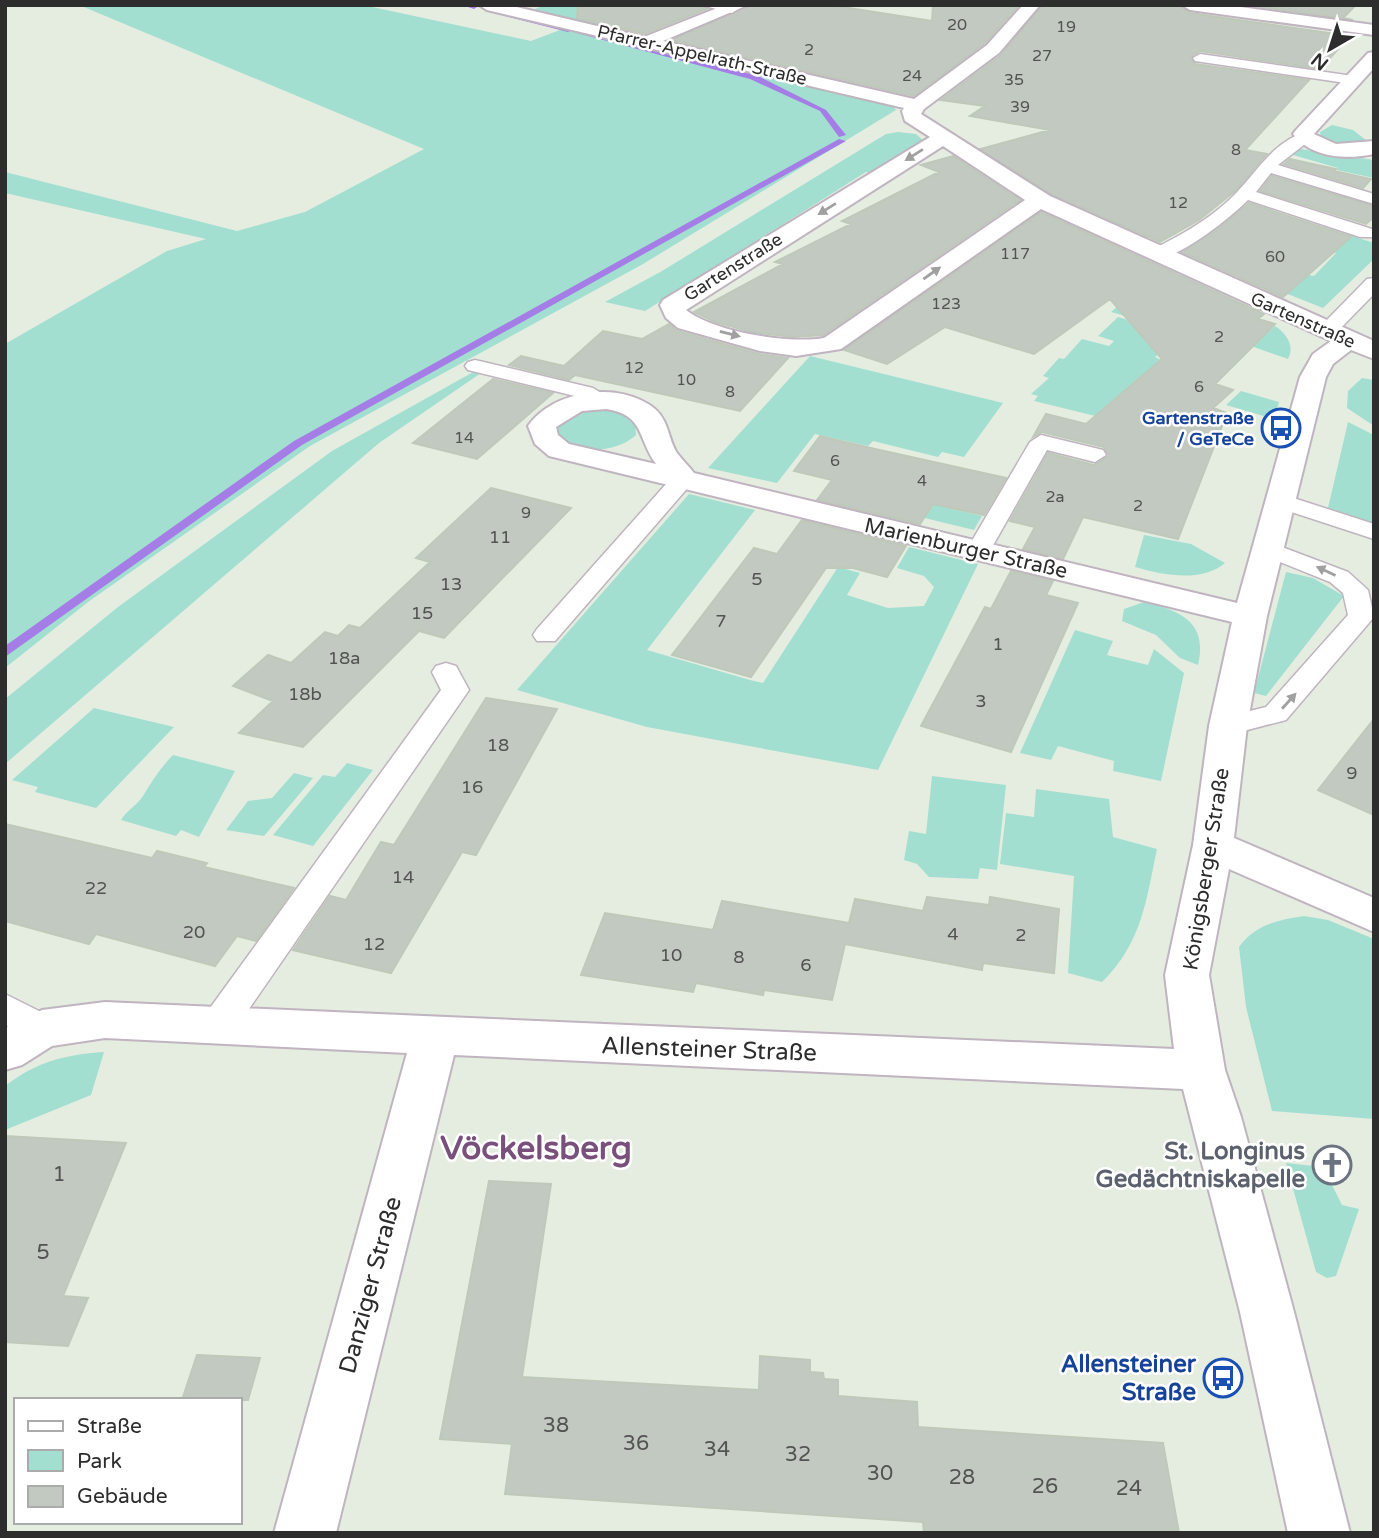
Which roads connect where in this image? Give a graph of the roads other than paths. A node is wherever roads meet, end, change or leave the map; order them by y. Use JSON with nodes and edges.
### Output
{"nodes":[{"id":1,"x":487,"y":5,"type":"edge"},
{"id":2,"x":707,"y":5,"type":"edge"},
{"id":3,"x":1032,"y":5,"type":"edge"},
{"id":4,"x":1190,"y":5,"type":"edge"},
{"id":5,"x":736,"y":7,"type":"edge"},
{"id":6,"x":1278,"y":11,"type":"edge"},
{"id":7,"x":1374,"y":30,"type":"edge"},
{"id":8,"x":645,"y":43,"type":"junction"},
{"id":9,"x":1374,"y":57,"type":"edge"},
{"id":10,"x":1200,"y":58,"type":"dead end"},
{"id":11,"x":1353,"y":80,"type":"junction"},
{"id":12,"x":915,"y":111,"type":"junction"},
{"id":13,"x":944,"y":137,"type":"junction"},
{"id":14,"x":1304,"y":138,"type":"junction"},
{"id":15,"x":1371,"y":138,"type":"edge"},
{"id":16,"x":1268,"y":167,"type":"junction"},
{"id":17,"x":1245,"y":194,"type":"junction"},
{"id":18,"x":1374,"y":199,"type":"edge"},
{"id":19,"x":1042,"y":201,"type":"junction"},
{"id":20,"x":1366,"y":233,"type":"dead end"},
{"id":21,"x":1157,"y":254,"type":"junction"},
{"id":22,"x":1374,"y":283,"type":"edge"},
{"id":23,"x":1338,"y":336,"type":"junction"},
{"id":24,"x":1374,"y":351,"type":"edge"},
{"id":25,"x":475,"y":366,"type":"dead end"},
{"id":26,"x":603,"y":401,"type":"junction"},
{"id":27,"x":1095,"y":455,"type":"dead end"},
{"id":28,"x":683,"y":479,"type":"junction"},
{"id":29,"x":1281,"y":501,"type":"junction"},
{"id":30,"x":1374,"y":532,"type":"edge"},
{"id":31,"x":1269,"y":549,"type":"junction"},
{"id":32,"x":978,"y":551,"type":"junction"},
{"id":33,"x":1250,"y":615,"type":"junction"},
{"id":34,"x":546,"y":635,"type":"dead end"},
{"id":35,"x":446,"y":672,"type":"dead end"},
{"id":36,"x":1228,"y":726,"type":"junction"},
{"id":37,"x":1213,"y":845,"type":"junction"},
{"id":38,"x":1374,"y":916,"type":"edge"},
{"id":39,"x":218,"y":1025,"type":"junction"},
{"id":40,"x":17,"y":1029,"type":"edge"},
{"id":41,"x":435,"y":1037,"type":"junction"},
{"id":42,"x":1201,"y":1070,"type":"junction"},
{"id":43,"x":305,"y":1533,"type":"edge"},
{"id":44,"x":1320,"y":1533,"type":"edge"}],
"edges":[{"from":1,"to":8,"type":"street","name":"Pfarrer-Appelrath-Straße"},
{"from":2,"to":5,"type":"lane"},
{"from":3,"to":12,"type":"street"},
{"from":4,"to":6,"type":"street"},
{"from":5,"to":8,"type":"street"},
{"from":6,"to":7,"type":"street"},
{"from":8,"to":12,"type":"street","name":"Pfarrer-Appelrath-Straße"},
{"from":9,"to":11,"type":"street"},
{"from":10,"to":11,"type":"lane"},
{"from":11,"to":14,"type":"street"},
{"from":12,"to":13,"type":"street","name":"Gartenstraße"},
{"from":13,"to":19,"type":"street","name":"Gartenstraße"},
{"from":13,"to":19,"type":"street","name":"Gartenstraße","one_way":true},
{"from":14,"to":15,"type":"street"},
{"from":14,"to":16,"type":"lane"},
{"from":16,"to":17,"type":"lane"},
{"from":16,"to":18,"type":"lane"},
{"from":17,"to":20,"type":"lane"},
{"from":17,"to":21,"type":"lane"},
{"from":19,"to":21,"type":"street","name":"Gartenstraße"},
{"from":21,"to":23,"type":"street","name":"Gartenstraße"},
{"from":22,"to":23,"type":"lane"},
{"from":23,"to":24,"type":"street","name":"Gartenstraße"},
{"from":23,"to":29,"type":"street","name":"Königsberger Straße"},
{"from":25,"to":26,"type":"lane"},
{"from":26,"to":28,"type":"street","name":"Marienburger Straße"},
{"from":26,"to":28,"type":"street","name":"Marienburger Straße"},
{"from":27,"to":32,"type":"lane"},
{"from":28,"to":32,"type":"street","name":"Marienburger Straße"},
{"from":28,"to":34,"type":"lane"},
{"from":29,"to":30,"type":"lane"},
{"from":29,"to":31,"type":"street","name":"Königsberger Straße"},
{"from":31,"to":33,"type":"street","name":"Königsberger Straße"},
{"from":36,"to":31,"type":"lane","one_way":true},
{"from":32,"to":33,"type":"street","name":"Marienburger Straße"},
{"from":33,"to":36,"type":"street","name":"Königsberger Straße"},
{"from":35,"to":39,"type":"lane"},
{"from":36,"to":37,"type":"street","name":"Königsberger Straße"},
{"from":37,"to":38,"type":"street"},
{"from":37,"to":42,"type":"street","name":"Königsberger Straße"},
{"from":39,"to":40,"type":"street","name":"Allensteiner Straße"},
{"from":39,"to":41,"type":"street","name":"Allensteiner Straße"},
{"from":41,"to":42,"type":"street","name":"Allensteiner Straße"},
{"from":41,"to":43,"type":"street","name":"Danziger Straße"},
{"from":42,"to":44,"type":"street","name":"Königsberger Straße"}]}
